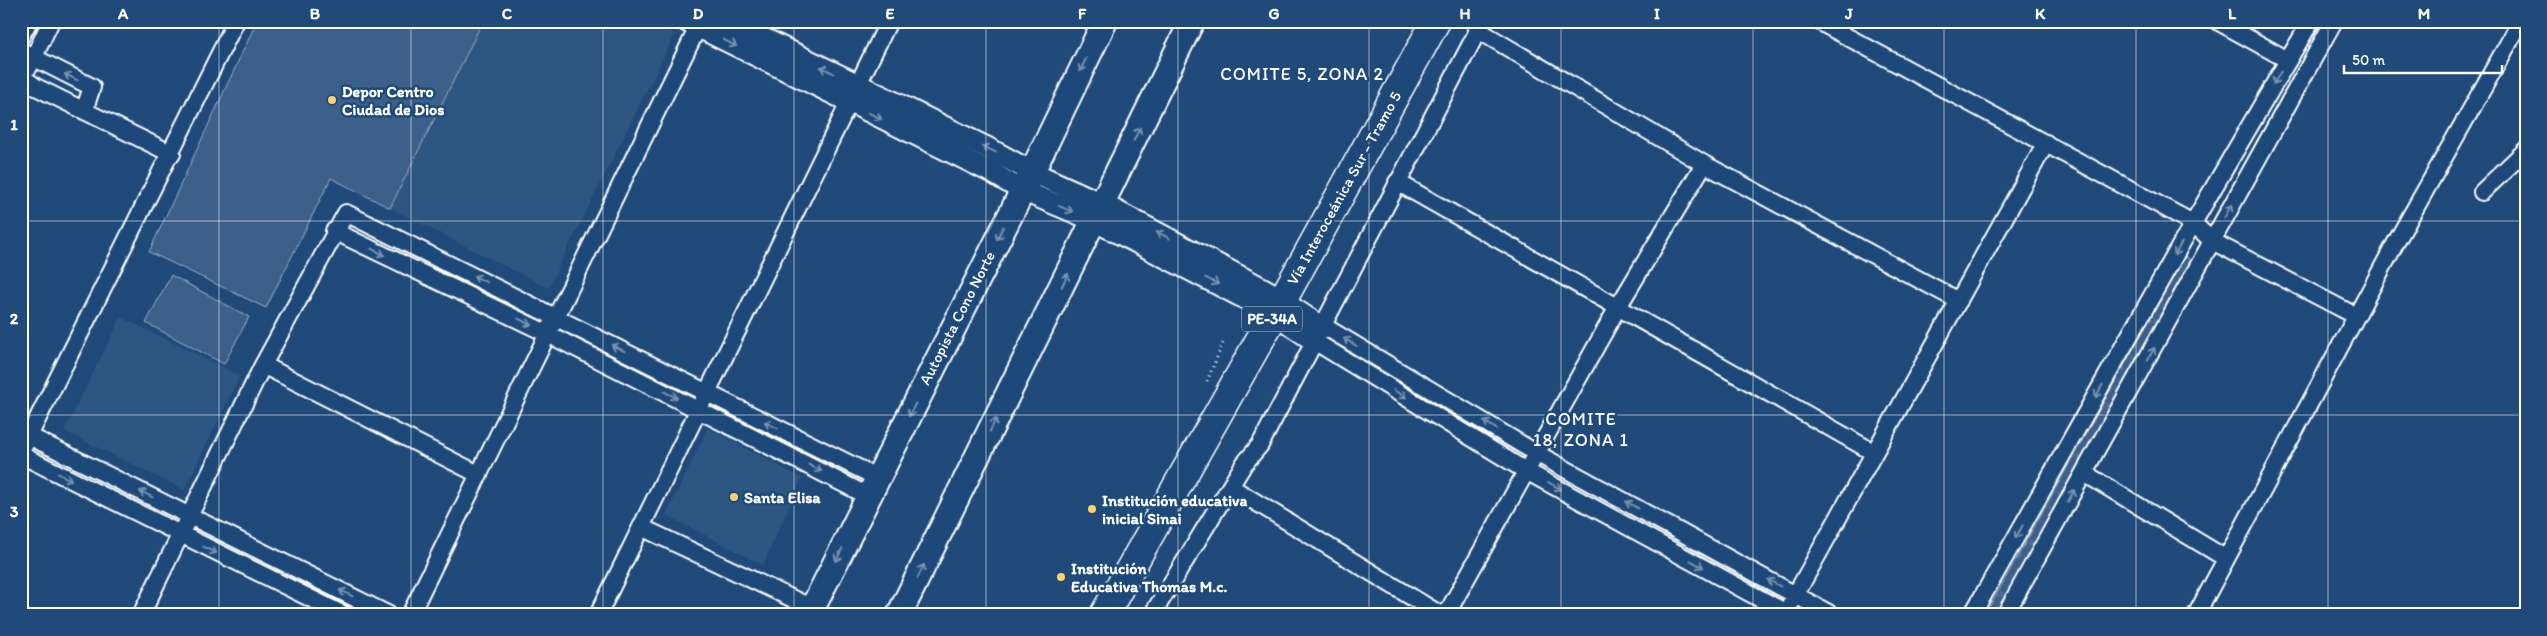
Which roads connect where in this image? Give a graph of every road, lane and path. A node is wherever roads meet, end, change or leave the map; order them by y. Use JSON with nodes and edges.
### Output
{"nodes":[{"id":1,"x":28,"y":21,"type":"edge"},
{"id":2,"x":51,"y":21,"type":"edge"},
{"id":3,"x":236,"y":21,"type":"edge"},
{"id":4,"x":728,"y":21,"type":"edge"},
{"id":5,"x":890,"y":21,"type":"edge"},
{"id":6,"x":1104,"y":21,"type":"edge"},
{"id":7,"x":1192,"y":21,"type":"edge"},
{"id":8,"x":1436,"y":21,"type":"edge"},
{"id":9,"x":2217,"y":21,"type":"edge"},
{"id":10,"x":2311,"y":21,"type":"edge"},
{"id":11,"x":2334,"y":21,"type":"edge"},
{"id":12,"x":2521,"y":21,"type":"edge"},
{"id":13,"x":1823,"y":22,"type":"edge"},
{"id":14,"x":695,"y":23,"type":"edge"},
{"id":15,"x":1478,"y":24,"type":"edge"},
{"id":16,"x":21,"y":36,"type":"edge"},
{"id":17,"x":27,"y":54,"type":"edge"},
{"id":18,"x":2288,"y":60,"type":"junction"},
{"id":19,"x":22,"y":78,"type":"edge"},
{"id":20,"x":858,"y":86,"type":"junction"},
{"id":21,"x":849,"y":104,"type":"junction"},
{"id":22,"x":84,"y":111,"type":"junction"},
{"id":23,"x":2046,"y":143,"type":"junction"},
{"id":24,"x":2526,"y":150,"type":"edge"},
{"id":25,"x":172,"y":154,"type":"junction"},
{"id":26,"x":1704,"y":164,"type":"junction"},
{"id":27,"x":1027,"y":181,"type":"junction"},
{"id":28,"x":1397,"y":182,"type":"junction"},
{"id":29,"x":2482,"y":192,"type":"dead end"},
{"id":30,"x":1099,"y":212,"type":"junction"},
{"id":31,"x":2193,"y":223,"type":"junction"},
{"id":32,"x":334,"y":231,"type":"junction"},
{"id":33,"x":2212,"y":241,"type":"junction"},
{"id":34,"x":1959,"y":301,"type":"junction"},
{"id":35,"x":1279,"y":306,"type":"junction"},
{"id":36,"x":1618,"y":307,"type":"junction"},
{"id":37,"x":555,"y":316,"type":"junction"},
{"id":38,"x":2356,"y":316,"type":"junction"},
{"id":39,"x":546,"y":332,"type":"junction"},
{"id":40,"x":1318,"y":333,"type":"junction"},
{"id":41,"x":263,"y":364,"type":"junction"},
{"id":42,"x":709,"y":393,"type":"junction"},
{"id":43,"x":700,"y":410,"type":"junction"},
{"id":44,"x":25,"y":434,"type":"edge"},
{"id":45,"x":1873,"y":452,"type":"junction"},
{"id":46,"x":1536,"y":453,"type":"junction"},
{"id":47,"x":21,"y":454,"type":"edge"},
{"id":48,"x":1526,"y":471,"type":"junction"},
{"id":49,"x":2084,"y":473,"type":"junction"},
{"id":50,"x":478,"y":474,"type":"junction"},
{"id":51,"x":873,"y":487,"type":"junction"},
{"id":52,"x":1231,"y":487,"type":"junction"},
{"id":53,"x":189,"y":516,"type":"junction"},
{"id":54,"x":641,"y":527,"type":"junction"},
{"id":55,"x":180,"y":535,"type":"junction"},
{"id":56,"x":2225,"y":558,"type":"junction"},
{"id":57,"x":1796,"y":594,"type":"junction"},
{"id":58,"x":811,"y":611,"type":"edge"},
{"id":59,"x":1107,"y":614,"type":"edge"},
{"id":60,"x":1787,"y":614,"type":"edge"},
{"id":61,"x":140,"y":615,"type":"edge"},
{"id":62,"x":344,"y":615,"type":"edge"},
{"id":63,"x":389,"y":615,"type":"edge"},
{"id":64,"x":410,"y":615,"type":"edge"},
{"id":65,"x":598,"y":615,"type":"edge"},
{"id":66,"x":899,"y":615,"type":"edge"},
{"id":67,"x":1152,"y":615,"type":"edge"},
{"id":68,"x":1442,"y":615,"type":"edge"},
{"id":69,"x":1446,"y":615,"type":"edge"},
{"id":70,"x":1832,"y":615,"type":"edge"},
{"id":71,"x":1972,"y":615,"type":"edge"},
{"id":72,"x":2005,"y":615,"type":"edge"},
{"id":73,"x":2196,"y":615,"type":"edge"}],
"edges":[{"from":1,"to":16,"type":"street"},
{"from":2,"to":17,"type":"street"},
{"from":3,"to":25,"type":"street"},
{"from":20,"to":4,"type":"street","one_way":true},
{"from":5,"to":20,"type":"street"},
{"from":6,"to":27,"type":"main road","name":"Autopista Cono Norte","one_way":true},
{"from":30,"to":7,"type":"main road","one_way":true},
{"from":8,"to":35,"type":"highway","name":"Vía Interoceánica Sur - Tramo 5","number":"PE-34A"},
{"from":9,"to":18,"type":"street"},
{"from":10,"to":18,"type":"street"},
{"from":33,"to":11,"type":"street","one_way":true},
{"from":12,"to":38,"type":"street"},
{"from":13,"to":23,"type":"street"},
{"from":14,"to":21,"type":"street","one_way":true},
{"from":14,"to":37,"type":"street"},
{"from":15,"to":26,"type":"street"},
{"from":15,"to":28,"type":"street"},
{"from":17,"to":19,"type":"street"},
{"from":22,"to":17,"type":"street","one_way":true},
{"from":18,"to":31,"type":"street","one_way":true},
{"from":19,"to":22,"type":"street"},
{"from":20,"to":21,"type":"street"},
{"from":27,"to":20,"type":"street","one_way":true},
{"from":21,"to":27,"type":"street","one_way":true},
{"from":21,"to":42,"type":"street"},
{"from":22,"to":25,"type":"street"},
{"from":23,"to":31,"type":"street"},
{"from":23,"to":34,"type":"street"},
{"from":24,"to":29,"type":"street"},
{"from":25,"to":44,"type":"street"},
{"from":26,"to":34,"type":"street"},
{"from":26,"to":36,"type":"street"},
{"from":27,"to":30,"type":"street"},
{"from":27,"to":51,"type":"main road","name":"Autopista Cono Norte","one_way":true},
{"from":28,"to":36,"type":"street"},
{"from":28,"to":40,"type":"street"},
{"from":30,"to":35,"type":"street"},
{"from":66,"to":30,"type":"main road","one_way":true},
{"from":31,"to":33,"type":"street"},
{"from":31,"to":71,"type":"street","one_way":true},
{"from":37,"to":32,"type":"street","one_way":true},
{"from":32,"to":39,"type":"street","one_way":true},
{"from":32,"to":41,"type":"street"},
{"from":33,"to":38,"type":"street"},
{"from":49,"to":33,"type":"street","one_way":true},
{"from":34,"to":45,"type":"street"},
{"from":35,"to":40,"type":"street"},
{"from":35,"to":59,"type":"highway","name":"Vía Interoceánica Sur - Tramo 5","number":"PE-34A"},
{"from":36,"to":45,"type":"street"},
{"from":36,"to":46,"type":"street"},
{"from":37,"to":39,"type":"street"},
{"from":42,"to":37,"type":"street","one_way":true},
{"from":38,"to":56,"type":"street"},
{"from":39,"to":43,"type":"street","one_way":true},
{"from":39,"to":50,"type":"street"},
{"from":46,"to":40,"type":"street","one_way":true},
{"from":40,"to":48,"type":"street","one_way":true},
{"from":40,"to":52,"type":"street"},
{"from":41,"to":50,"type":"street"},
{"from":41,"to":53,"type":"street"},
{"from":42,"to":43,"type":"street"},
{"from":51,"to":42,"type":"street","one_way":true},
{"from":43,"to":51,"type":"street","one_way":true},
{"from":43,"to":54,"type":"street"},
{"from":44,"to":47,"type":"street"},
{"from":53,"to":44,"type":"street","one_way":true},
{"from":45,"to":57,"type":"street"},
{"from":46,"to":48,"type":"street"},
{"from":57,"to":46,"type":"street","one_way":true},
{"from":47,"to":55,"type":"street","one_way":true},
{"from":48,"to":60,"type":"street","one_way":true},
{"from":48,"to":69,"type":"street"},
{"from":49,"to":56,"type":"street"},
{"from":72,"to":49,"type":"street","one_way":true},
{"from":50,"to":64,"type":"street"},
{"from":51,"to":58,"type":"main road","name":"Autopista Cono Norte","one_way":true},
{"from":52,"to":67,"type":"street"},
{"from":52,"to":68,"type":"street"},
{"from":53,"to":55,"type":"street"},
{"from":63,"to":53,"type":"street","one_way":true},
{"from":54,"to":58,"type":"street"},
{"from":54,"to":65,"type":"street"},
{"from":55,"to":61,"type":"street"},
{"from":55,"to":62,"type":"street","one_way":true},
{"from":56,"to":73,"type":"street"},
{"from":57,"to":60,"type":"street"},
{"from":57,"to":70,"type":"street"}]}
